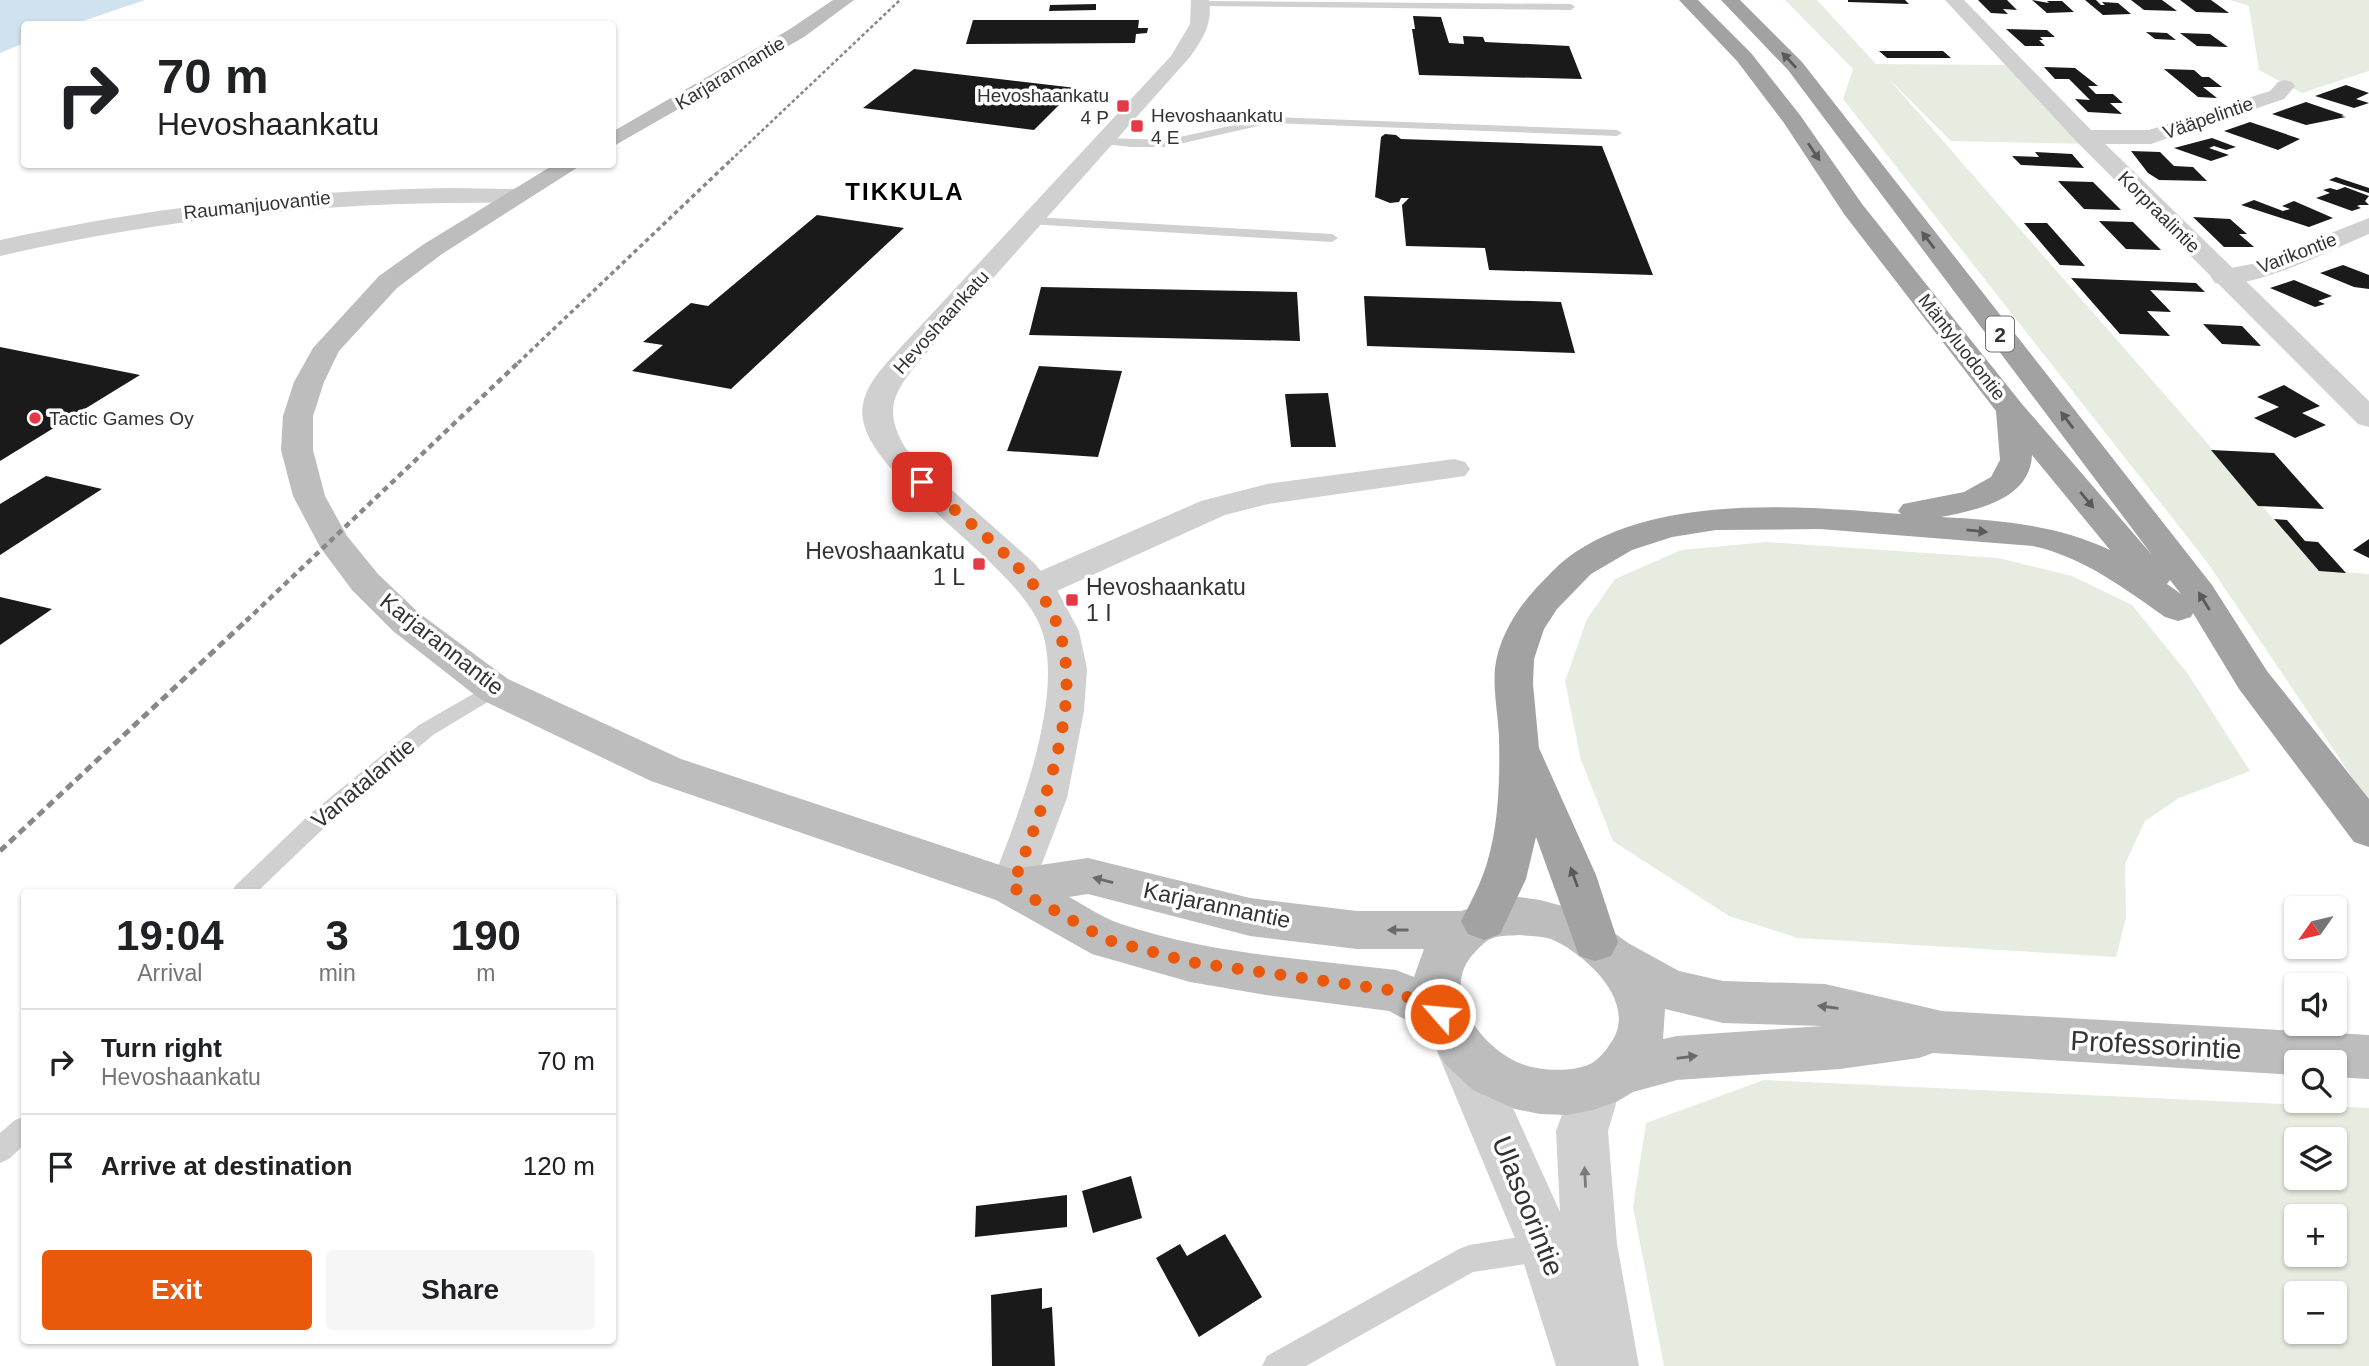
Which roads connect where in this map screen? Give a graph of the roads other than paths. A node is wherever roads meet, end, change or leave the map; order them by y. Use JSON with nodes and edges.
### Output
{"nodes":[{"id":1,"x":845,"y":0,"type":"edge"},
{"id":2,"x":1730,"y":0,"type":"edge"},
{"id":3,"x":1954,"y":0,"type":"edge"},
{"id":4,"x":1200,"y":2,"type":"edge"},
{"id":5,"x":1680,"y":4,"type":"edge"},
{"id":6,"x":1571,"y":7,"type":"dead end"},
{"id":7,"x":2285,"y":86,"type":"dead end"},
{"id":8,"x":1617,"y":132,"type":"dead end"},
{"id":9,"x":2085,"y":137,"type":"junction"},
{"id":10,"x":616,"y":139,"type":"edge"},
{"id":11,"x":1104,"y":141,"type":"junction"},
{"id":12,"x":565,"y":168,"type":"edge"},
{"id":13,"x":517,"y":197,"type":"junction"},
{"id":14,"x":1032,"y":221,"type":"junction"},
{"id":15,"x":2369,"y":225,"type":"edge"},
{"id":16,"x":1332,"y":238,"type":"dead end"},
{"id":17,"x":0,"y":248,"type":"edge"},
{"id":18,"x":2224,"y":277,"type":"junction"},
{"id":19,"x":2011,"y":410,"type":"junction"},
{"id":20,"x":2369,"y":418,"type":"edge"},
{"id":21,"x":1454,"y":469,"type":"dead end"},
{"id":22,"x":1836,"y":519,"type":"junction"},
{"id":23,"x":1035,"y":587,"type":"junction"},
{"id":24,"x":2178,"y":609,"type":"junction"},
{"id":25,"x":2253,"y":680,"type":"junction"},
{"id":26,"x":494,"y":689,"type":"junction"},
{"id":27,"x":1519,"y":746,"type":"junction"},
{"id":28,"x":2369,"y":830,"type":"edge"},
{"id":29,"x":1012,"y":887,"type":"junction"},
{"id":30,"x":246,"y":889,"type":"edge"},
{"id":31,"x":1475,"y":926,"type":"junction"},
{"id":32,"x":1606,"y":951,"type":"junction"},
{"id":33,"x":1451,"y":1031,"type":"junction"},
{"id":34,"x":1942,"y":1033,"type":"junction"},
{"id":35,"x":2369,"y":1057,"type":"edge"},
{"id":36,"x":1608,"y":1080,"type":"junction"},
{"id":37,"x":21,"y":1132,"type":"edge"},
{"id":38,"x":0,"y":1150,"type":"edge"},
{"id":39,"x":1568,"y":1245,"type":"junction"},
{"id":40,"x":1277,"y":1366,"type":"edge"},
{"id":41,"x":1586,"y":1366,"type":"edge"},
{"id":42,"x":1609,"y":1366,"type":"edge"}],
"edges":[{"from":1,"to":10,"type":"main road","name":"Karjarannantie"},
{"from":25,"to":2,"type":"highway","name":"Mäntyluodontie","number":"2","one_way":true},
{"from":3,"to":9,"type":"street","name":"Korpraalintie"},
{"from":4,"to":6,"type":"lane"},
{"from":4,"to":11,"type":"street","name":"Hevoshaankatu"},
{"from":5,"to":19,"type":"highway","name":"Mäntyluodontie","number":"2","one_way":true},
{"from":7,"to":9,"type":"street","name":"Vääpelintie"},
{"from":8,"to":11,"type":"lane"},
{"from":9,"to":18,"type":"street","name":"Korpraalintie"},
{"from":11,"to":14,"type":"street","name":"Hevoshaankatu"},
{"from":12,"to":13,"type":"main road","name":"Karjarannantie"},
{"from":13,"to":17,"type":"street","name":"Raumanjuovantie"},
{"from":13,"to":26,"type":"main road","name":"Karjarannantie"},
{"from":14,"to":16,"type":"lane"},
{"from":14,"to":23,"type":"street","name":"Hevoshaankatu"},
{"from":15,"to":18,"type":"street","name":"Varikontie"},
{"from":18,"to":20,"type":"street","name":"Korpraalintie"},
{"from":19,"to":22,"type":"highway"},
{"from":19,"to":24,"type":"highway","name":"Mäntyluodontie","number":"2","one_way":true},
{"from":21,"to":23,"type":"street"},
{"from":22,"to":24,"type":"highway","one_way":true},
{"from":22,"to":27,"type":"highway"},
{"from":23,"to":29,"type":"street","name":"Hevoshaankatu"},
{"from":24,"to":25,"type":"highway","name":"Mäntyluodontie","number":"2"},
{"from":25,"to":28,"type":"highway","name":"Mäntyluodontie","number":"2"},
{"from":26,"to":29,"type":"main road","name":"Karjarannantie"},
{"from":26,"to":30,"type":"lane","name":"Vanatalantie"},
{"from":27,"to":31,"type":"highway"},
{"from":32,"to":27,"type":"highway","one_way":true},
{"from":31,"to":29,"type":"main road","name":"Karjarannantie","one_way":true},
{"from":29,"to":33,"type":"main road","name":"Karjarannantie"},
{"from":31,"to":32,"type":"main road"},
{"from":31,"to":33,"type":"main road"},
{"from":34,"to":32,"type":"main road","name":"Professorintie","one_way":true},
{"from":32,"to":36,"type":"main road"},
{"from":33,"to":36,"type":"main road"},
{"from":33,"to":39,"type":"street","name":"Ulasoorintie"},
{"from":34,"to":35,"type":"main road","name":"Professorintie"},
{"from":36,"to":34,"type":"main road","name":"Professorintie","one_way":true},
{"from":39,"to":36,"type":"street","name":"Ulasoorintie","one_way":true},
{"from":37,"to":38,"type":"lane"},
{"from":39,"to":40,"type":"lane"},
{"from":39,"to":41,"type":"street","name":"Ulasoorintie"},
{"from":39,"to":42,"type":"street","name":"Ulasoorintie"}]}
